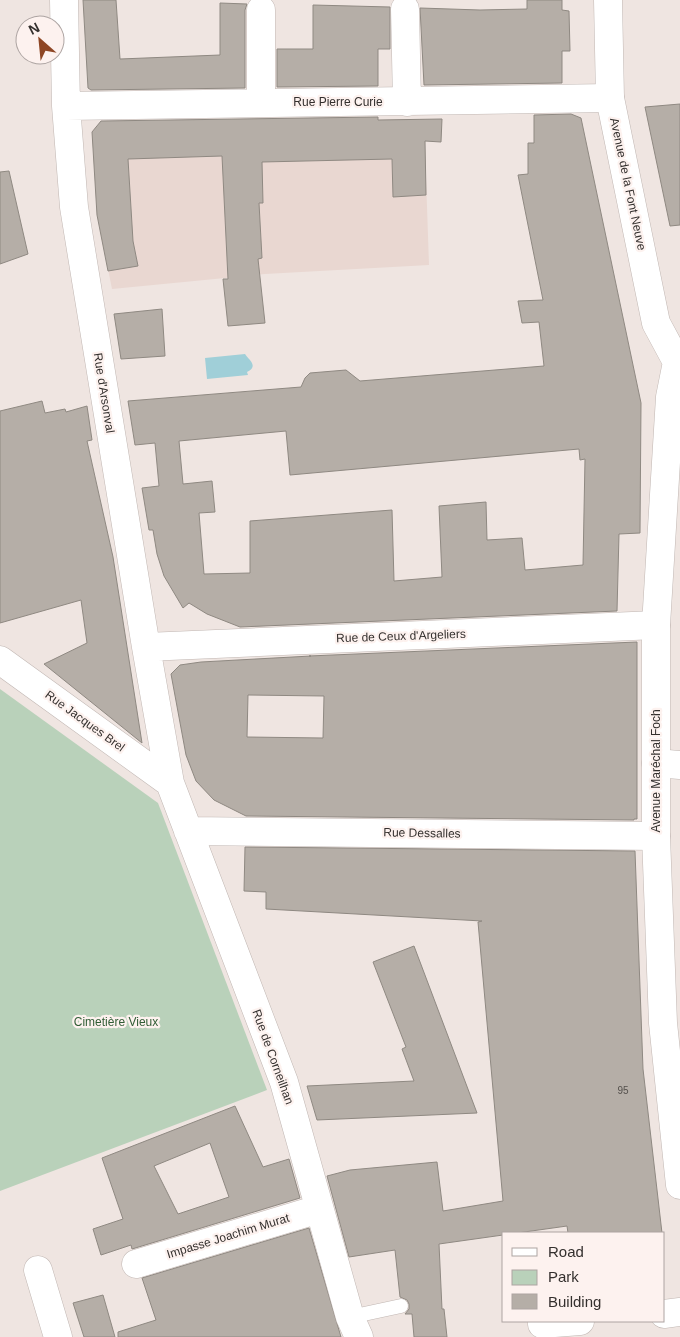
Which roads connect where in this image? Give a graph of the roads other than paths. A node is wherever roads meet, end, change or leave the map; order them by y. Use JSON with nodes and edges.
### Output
{"nodes":[{"id":1,"x":64,"y":0,"type":"edge"},
{"id":2,"x":608,"y":0,"type":"edge"},
{"id":3,"x":405,"y":9,"type":"dead end"},
{"id":4,"x":261,"y":10,"type":"dead end"},
{"id":5,"x":610,"y":98,"type":"junction"},
{"id":6,"x":407,"y":102,"type":"junction"},
{"id":7,"x":261,"y":103,"type":"junction"},
{"id":8,"x":66,"y":106,"type":"junction"},
{"id":9,"x":679,"y":360,"type":"edge"},
{"id":10,"x":656,"y":625,"type":"junction"},
{"id":11,"x":146,"y":647,"type":"junction"},
{"id":12,"x":0,"y":660,"type":"edge"},
{"id":13,"x":668,"y":764,"type":"edge"},
{"id":14,"x":170,"y":783,"type":"junction"},
{"id":15,"x":188,"y":831,"type":"junction"},
{"id":16,"x":656,"y":836,"type":"junction"},
{"id":17,"x":671,"y":1023,"type":"edge"},
{"id":18,"x":680,"y":1185,"type":"edge"},
{"id":19,"x":319,"y":1208,"type":"junction"},
{"id":20,"x":136,"y":1264,"type":"dead end"},
{"id":21,"x":38,"y":1270,"type":"dead end"},
{"id":22,"x":401,"y":1306,"type":"dead end"},
{"id":23,"x":680,"y":1312,"type":"edge"},
{"id":24,"x":665,"y":1314,"type":"edge"},
{"id":25,"x":567,"y":1322,"type":"edge"},
{"id":26,"x":542,"y":1324,"type":"dead end"},
{"id":27,"x":355,"y":1327,"type":"edge"},
{"id":28,"x":57,"y":1337,"type":"edge"}],
"edges":[{"from":1,"to":8,"type":"street","name":"Rue d'Arsonval"},
{"from":2,"to":5,"type":"street","name":"Avenue de la Font Neuve"},
{"from":3,"to":6,"type":"street"},
{"from":4,"to":7,"type":"street"},
{"from":5,"to":6,"type":"street","name":"Rue Pierre Curie"},
{"from":5,"to":9,"type":"street","name":"Avenue de la Font Neuve"},
{"from":6,"to":7,"type":"street","name":"Rue Pierre Curie"},
{"from":7,"to":8,"type":"street","name":"Rue Pierre Curie"},
{"from":8,"to":11,"type":"street","name":"Rue d'Arsonval"},
{"from":9,"to":10,"type":"street","name":"Avenue Maréchal Foch"},
{"from":10,"to":11,"type":"street","name":"Rue de Ceux d'Argeliers"},
{"from":10,"to":13,"type":"street","name":"Avenue Maréchal Foch"},
{"from":11,"to":14,"type":"street","name":"Rue d'Arsonval"},
{"from":12,"to":14,"type":"street","name":"Rue Jacques Brel"},
{"from":13,"to":16,"type":"street","name":"Avenue Maréchal Foch"},
{"from":14,"to":15,"type":"street","name":"Rue de Corneilhan"},
{"from":15,"to":16,"type":"street","name":"Rue Dessalles"},
{"from":15,"to":19,"type":"street","name":"Rue de Corneilhan"},
{"from":16,"to":17,"type":"street","name":"Avenue Maréchal Foch"},
{"from":17,"to":18,"type":"street","name":"Avenue Maréchal Foch"},
{"from":19,"to":20,"type":"street","name":"Impasse Joachim Murat"},
{"from":19,"to":27,"type":"street","name":"Rue de Corneilhan"},
{"from":21,"to":28,"type":"street"},
{"from":22,"to":27,"type":"lane"},
{"from":23,"to":24,"type":"street"},
{"from":25,"to":26,"type":"street"}]}
